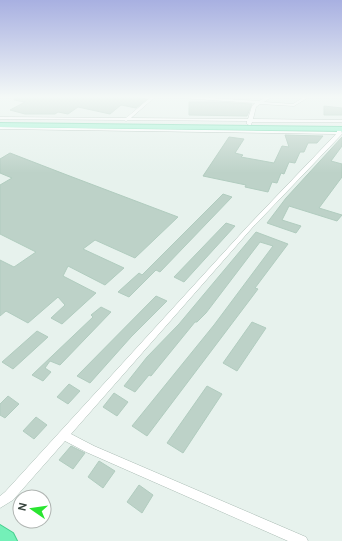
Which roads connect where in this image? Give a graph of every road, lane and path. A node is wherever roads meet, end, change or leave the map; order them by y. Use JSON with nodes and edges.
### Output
{"nodes":[{"id":1,"x":2,"y":122,"type":"edge"},
{"id":2,"x":105,"y":122,"type":"edge"},
{"id":3,"x":124,"y":123,"type":"junction"},
{"id":4,"x":14,"y":124,"type":"junction"},
{"id":5,"x":249,"y":124,"type":"joint"},
{"id":6,"x":0,"y":125,"type":"edge"},
{"id":7,"x":0,"y":128,"type":"edge"},
{"id":8,"x":341,"y":128,"type":"edge"},
{"id":9,"x":64,"y":435,"type":"junction"},
{"id":10,"x":0,"y":502,"type":"edge"},
{"id":11,"x":0,"y":537,"type":"edge"},
{"id":12,"x":5,"y":541,"type":"edge"},
{"id":13,"x":302,"y":541,"type":"edge"}],
"edges":[{"from":1,"to":4,"type":"main road"},
{"from":2,"to":3,"type":"street"},
{"from":3,"to":4,"type":"main road"},
{"from":3,"to":5,"type":"main road"},
{"from":4,"to":6,"type":"main road"},
{"from":5,"to":8,"type":"main road"},
{"from":7,"to":8,"type":"street"},
{"from":8,"to":9,"type":"street"},
{"from":9,"to":10,"type":"street"},
{"from":9,"to":13,"type":"street"},
{"from":11,"to":12,"type":"highway"}]}
